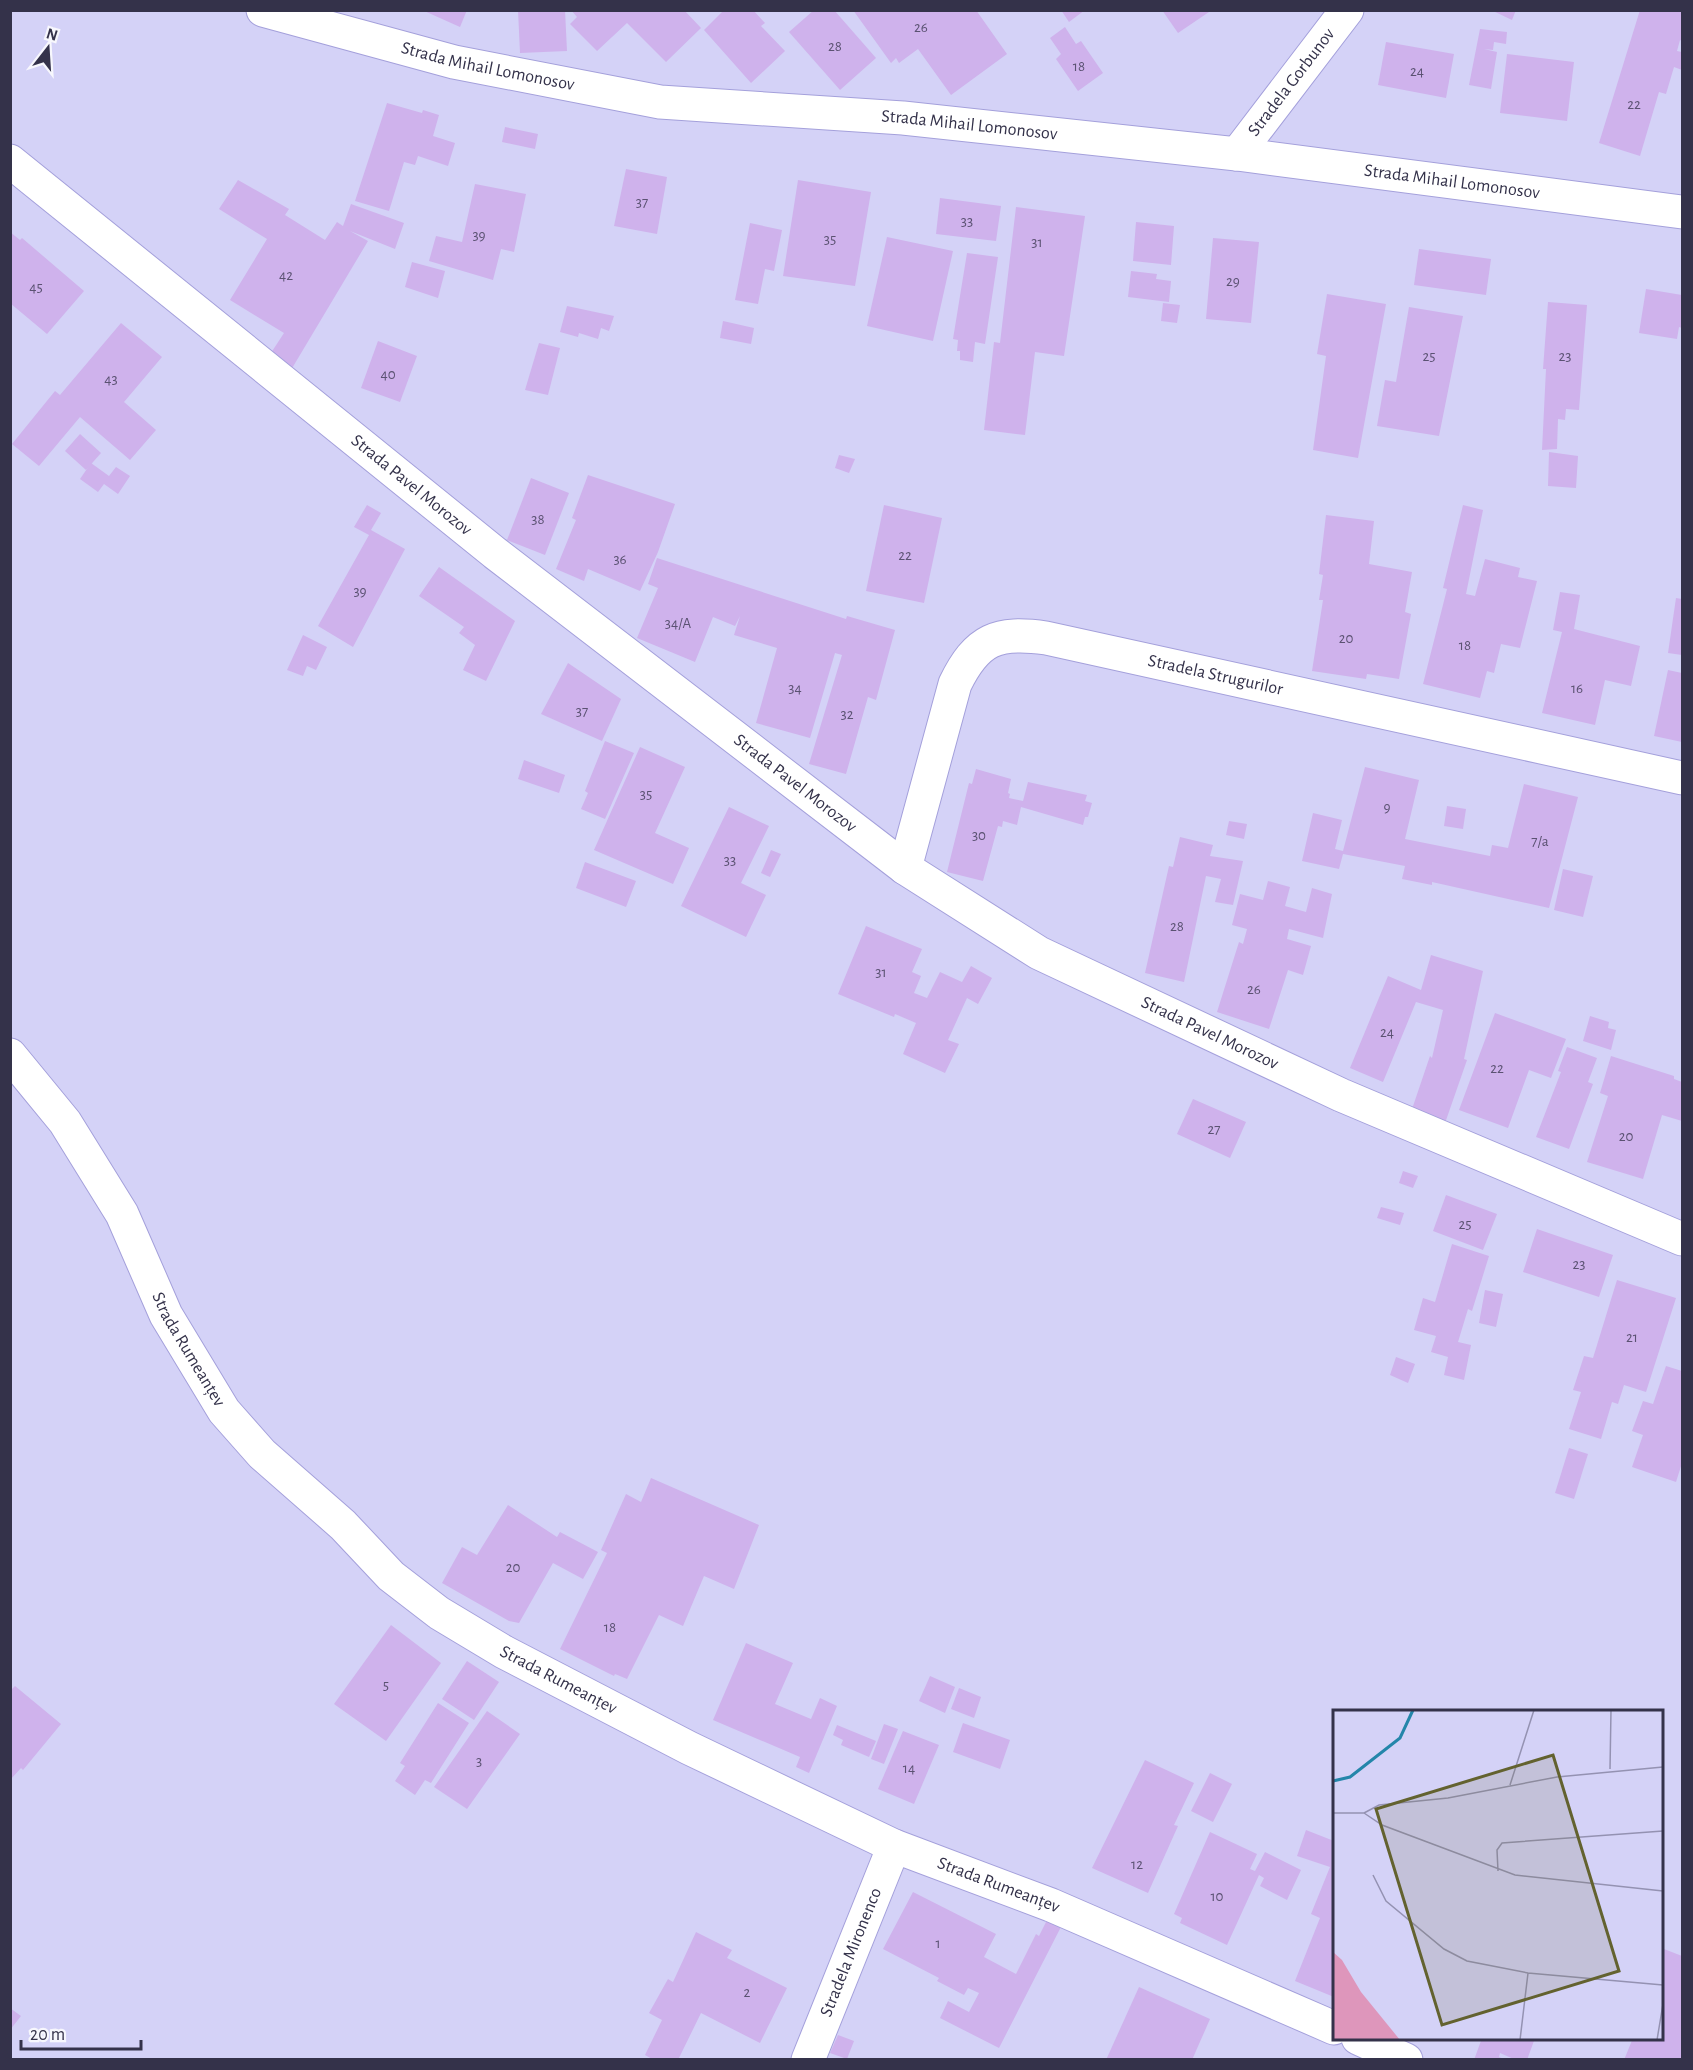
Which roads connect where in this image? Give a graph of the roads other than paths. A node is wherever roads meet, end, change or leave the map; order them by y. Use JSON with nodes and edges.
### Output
{"nodes":[{"id":1,"x":263,"y":10,"type":"edge"},
{"id":2,"x":1347,"y":10,"type":"edge"},
{"id":3,"x":1238,"y":154,"type":"junction"},
{"id":4,"x":10,"y":161,"type":"edge"},
{"id":5,"x":1683,"y":212,"type":"edge"},
{"id":6,"x":1683,"y":778,"type":"edge"},
{"id":7,"x":905,"y":868,"type":"junction"},
{"id":8,"x":10,"y":1054,"type":"edge"},
{"id":9,"x":1683,"y":1239,"type":"edge"},
{"id":10,"x":894,"y":1846,"type":"junction"},
{"id":11,"x":1333,"y":2027,"type":"edge"},
{"id":12,"x":1362,"y":2040,"type":"edge"},
{"id":13,"x":808,"y":2060,"type":"edge"},
{"id":14,"x":1406,"y":2060,"type":"edge"}],
"edges":[{"from":1,"to":3,"type":"street","name":"Strada Mihail Lomonosov"},
{"from":2,"to":3,"type":"street","name":"Stradela Gorbunov"},
{"from":3,"to":5,"type":"street","name":"Strada Mihail Lomonosov"},
{"from":4,"to":7,"type":"street","name":"Strada Pavel Morozov"},
{"from":6,"to":7,"type":"street","name":"Stradela Strugurilor"},
{"from":7,"to":9,"type":"street","name":"Strada Pavel Morozov"},
{"from":8,"to":10,"type":"street","name":"Strada Rumeanțev"},
{"from":10,"to":11,"type":"street","name":"Strada Rumeanțev"},
{"from":10,"to":13,"type":"street","name":"Stradela Mironenco"},
{"from":12,"to":14,"type":"street"}]}
